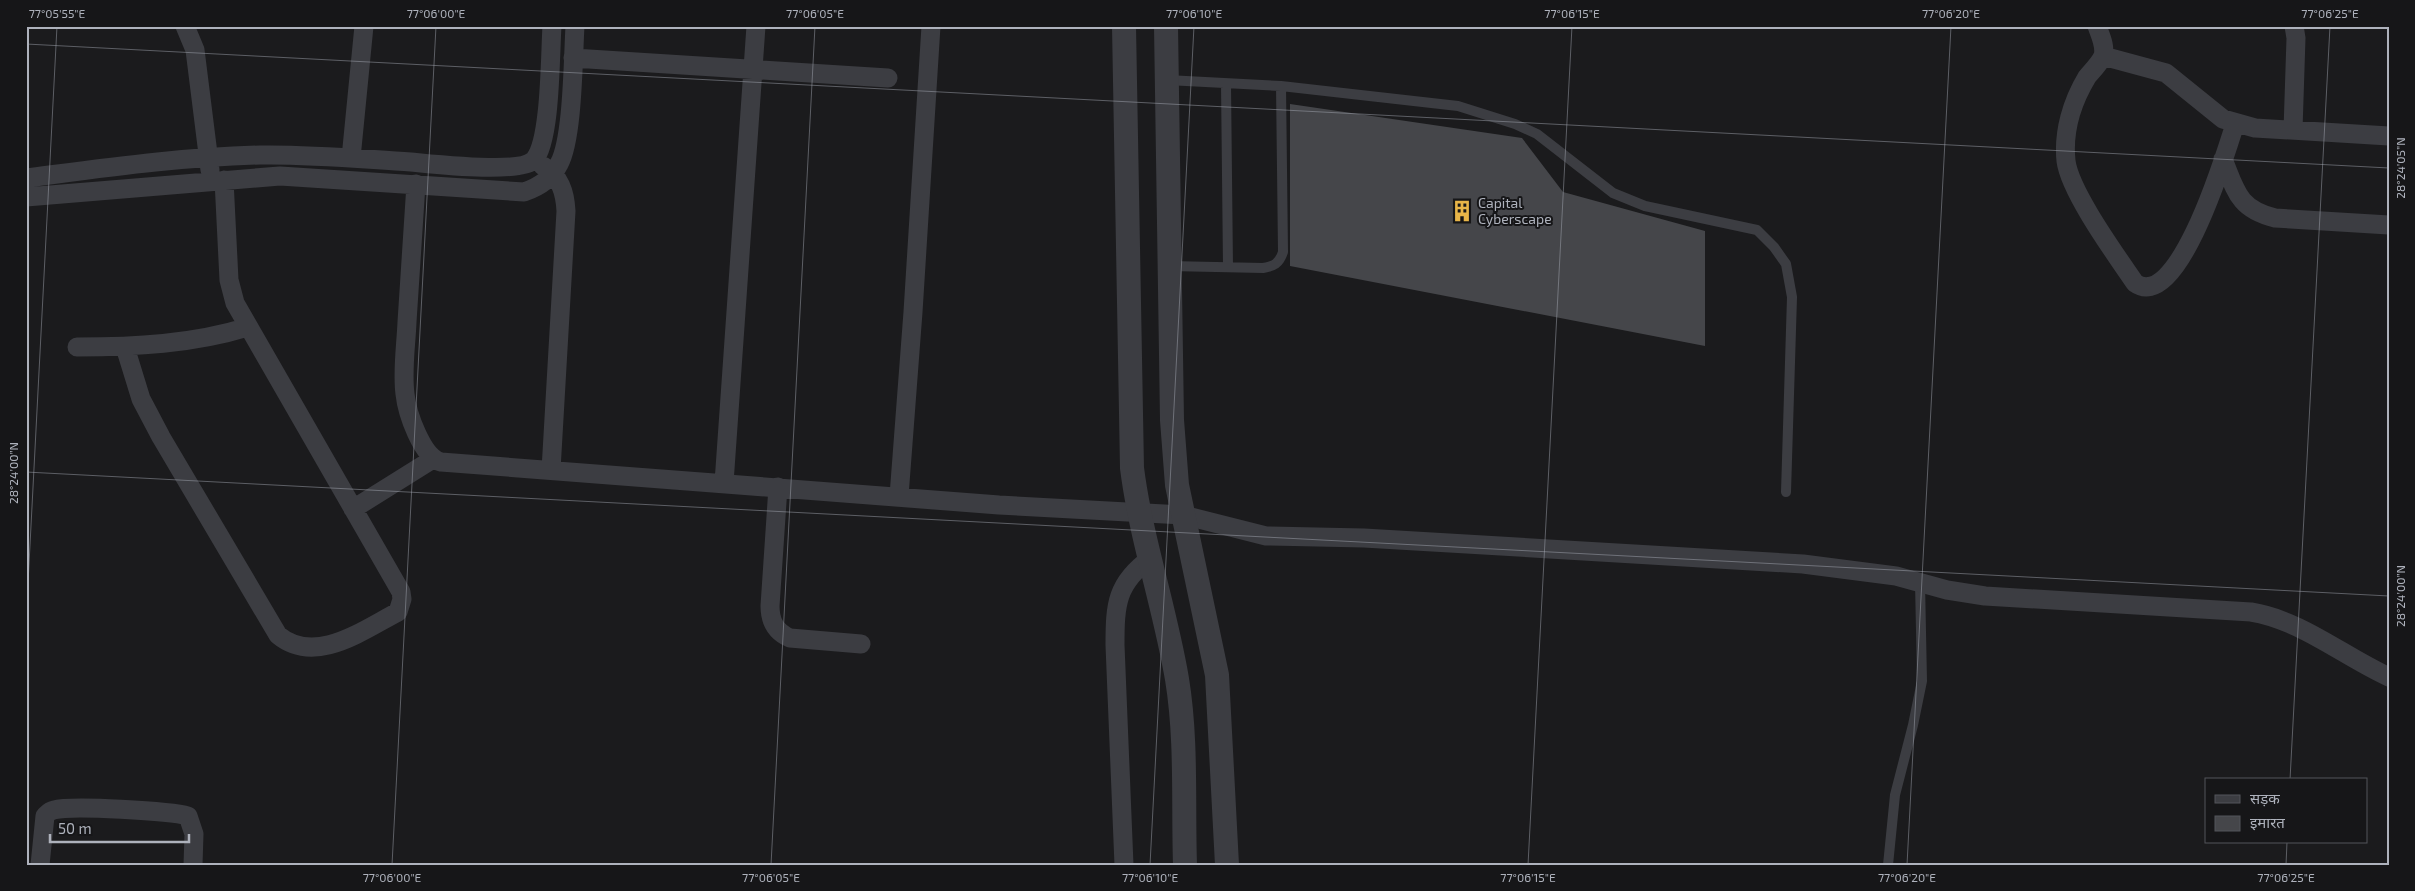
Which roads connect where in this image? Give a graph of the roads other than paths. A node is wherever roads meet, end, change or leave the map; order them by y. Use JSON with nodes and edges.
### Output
{"nodes":[{"id":1,"x":185,"y":26,"type":"edge"},
{"id":2,"x":364,"y":26,"type":"edge"},
{"id":3,"x":552,"y":26,"type":"edge"},
{"id":4,"x":575,"y":26,"type":"edge"},
{"id":5,"x":756,"y":26,"type":"edge"},
{"id":6,"x":931,"y":26,"type":"edge"},
{"id":7,"x":1124,"y":26,"type":"edge"},
{"id":8,"x":1166,"y":26,"type":"edge"},
{"id":9,"x":2097,"y":26,"type":"edge"},
{"id":10,"x":2294,"y":26,"type":"edge"},
{"id":11,"x":2103,"y":56,"type":"junction"},
{"id":12,"x":573,"y":58,"type":"junction"},
{"id":13,"x":753,"y":68,"type":"junction"},
{"id":14,"x":888,"y":78,"type":"dead end"},
{"id":15,"x":1167,"y":80,"type":"junction"},
{"id":16,"x":1226,"y":84,"type":"junction"},
{"id":17,"x":1281,"y":86,"type":"junction"},
{"id":18,"x":2235,"y":124,"type":"junction"},
{"id":19,"x":2293,"y":130,"type":"junction"},
{"id":20,"x":2389,"y":136,"type":"edge"},
{"id":21,"x":208,"y":158,"type":"junction"},
{"id":22,"x":351,"y":158,"type":"junction"},
{"id":23,"x":2224,"y":159,"type":"junction"},
{"id":24,"x":534,"y":160,"type":"junction"},
{"id":25,"x":554,"y":173,"type":"junction"},
{"id":26,"x":26,"y":178,"type":"edge"},
{"id":27,"x":218,"y":180,"type":"junction"},
{"id":28,"x":416,"y":184,"type":"junction"},
{"id":29,"x":26,"y":197,"type":"edge"},
{"id":30,"x":2389,"y":226,"type":"edge"},
{"id":31,"x":1169,"y":266,"type":"junction"},
{"id":32,"x":1228,"y":268,"type":"junction"},
{"id":33,"x":248,"y":327,"type":"junction"},
{"id":34,"x":77,"y":347,"type":"dead end"},
{"id":35,"x":125,"y":347,"type":"junction"},
{"id":36,"x":433,"y":459,"type":"junction"},
{"id":37,"x":551,"y":470,"type":"junction"},
{"id":38,"x":724,"y":482,"type":"junction"},
{"id":39,"x":778,"y":487,"type":"junction"},
{"id":40,"x":1786,"y":492,"type":"dead end"},
{"id":41,"x":898,"y":496,"type":"junction"},
{"id":42,"x":353,"y":509,"type":"junction"},
{"id":43,"x":1139,"y":511,"type":"junction"},
{"id":44,"x":1183,"y":515,"type":"junction"},
{"id":45,"x":1150,"y":558,"type":"junction"},
{"id":46,"x":1920,"y":582,"type":"junction"},
{"id":47,"x":861,"y":644,"type":"dead end"},
{"id":48,"x":2389,"y":677,"type":"edge"},
{"id":49,"x":40,"y":865,"type":"edge"},
{"id":50,"x":193,"y":865,"type":"edge"},
{"id":51,"x":1124,"y":865,"type":"edge"},
{"id":52,"x":1185,"y":865,"type":"edge"},
{"id":53,"x":1227,"y":865,"type":"edge"},
{"id":54,"x":1888,"y":865,"type":"edge"}],
"edges":[{"from":1,"to":21,"type":"street"},
{"from":2,"to":22,"type":"street"},
{"from":3,"to":24,"type":"street"},
{"from":4,"to":12,"type":"street"},
{"from":5,"to":13,"type":"street"},
{"from":6,"to":41,"type":"street"},
{"from":7,"to":43,"type":"street"},
{"from":8,"to":15,"type":"street"},
{"from":9,"to":11,"type":"street"},
{"from":10,"to":19,"type":"street"},
{"from":11,"to":18,"type":"street"},
{"from":11,"to":23,"type":"street"},
{"from":12,"to":13,"type":"street"},
{"from":12,"to":25,"type":"street"},
{"from":13,"to":14,"type":"street"},
{"from":13,"to":38,"type":"street"},
{"from":15,"to":16,"type":"lane"},
{"from":15,"to":31,"type":"street"},
{"from":16,"to":17,"type":"lane"},
{"from":16,"to":32,"type":"lane"},
{"from":17,"to":32,"type":"lane"},
{"from":17,"to":40,"type":"lane"},
{"from":18,"to":19,"type":"street"},
{"from":18,"to":23,"type":"street"},
{"from":19,"to":20,"type":"street"},
{"from":21,"to":22,"type":"street"},
{"from":21,"to":26,"type":"street"},
{"from":21,"to":27,"type":"street"},
{"from":22,"to":24,"type":"street"},
{"from":23,"to":30,"type":"street"},
{"from":24,"to":25,"type":"street"},
{"from":25,"to":28,"type":"street"},
{"from":25,"to":37,"type":"street"},
{"from":27,"to":28,"type":"street"},
{"from":27,"to":29,"type":"street"},
{"from":27,"to":33,"type":"street"},
{"from":28,"to":36,"type":"street"},
{"from":31,"to":32,"type":"lane"},
{"from":31,"to":44,"type":"street"},
{"from":33,"to":35,"type":"street"},
{"from":33,"to":42,"type":"street"},
{"from":34,"to":35,"type":"street"},
{"from":35,"to":42,"type":"street"},
{"from":36,"to":37,"type":"street"},
{"from":36,"to":42,"type":"street"},
{"from":37,"to":38,"type":"street"},
{"from":38,"to":39,"type":"street"},
{"from":39,"to":41,"type":"street"},
{"from":39,"to":47,"type":"street"},
{"from":41,"to":43,"type":"street"},
{"from":43,"to":44,"type":"street"},
{"from":43,"to":45,"type":"street"},
{"from":44,"to":46,"type":"street"},
{"from":44,"to":53,"type":"street"},
{"from":45,"to":51,"type":"street"},
{"from":45,"to":52,"type":"street"},
{"from":46,"to":48,"type":"street"},
{"from":46,"to":54,"type":"lane"},
{"from":49,"to":50,"type":"street"}]}
